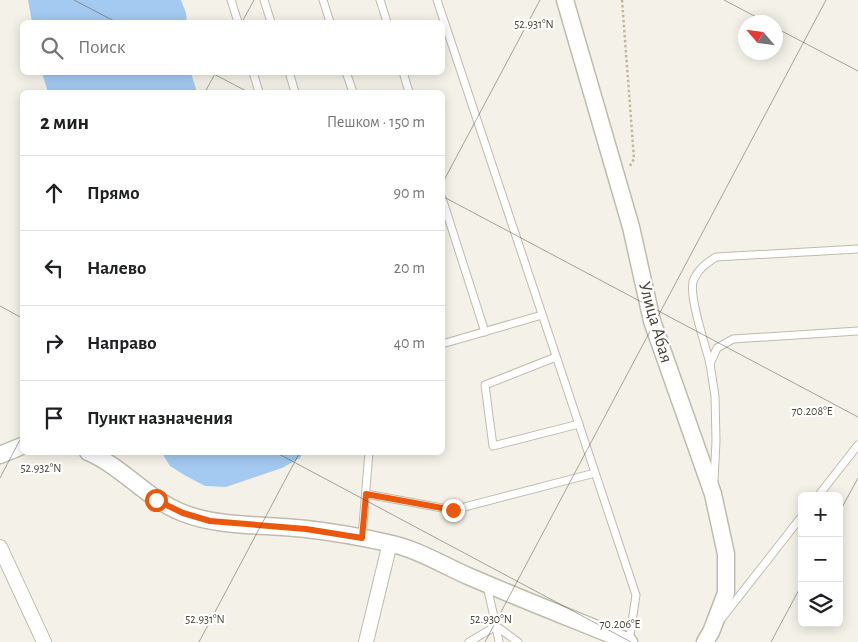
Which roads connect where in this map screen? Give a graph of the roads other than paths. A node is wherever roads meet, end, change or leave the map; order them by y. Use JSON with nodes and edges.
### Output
{"nodes":[{"id":1,"x":231,"y":0,"type":"edge"},
{"id":2,"x":264,"y":0,"type":"edge"},
{"id":3,"x":323,"y":0,"type":"edge"},
{"id":4,"x":380,"y":0,"type":"edge"},
{"id":5,"x":436,"y":0,"type":"edge"},
{"id":6,"x":565,"y":0,"type":"edge"},
{"id":7,"x":237,"y":20,"type":"edge"},
{"id":8,"x":270,"y":20,"type":"edge"},
{"id":9,"x":329,"y":20,"type":"edge"},
{"id":10,"x":386,"y":20,"type":"edge"},
{"id":11,"x":443,"y":20,"type":"edge"},
{"id":12,"x":445,"y":27,"type":"edge"},
{"id":13,"x":254,"y":75,"type":"edge"},
{"id":14,"x":290,"y":75,"type":"edge"},
{"id":15,"x":347,"y":75,"type":"edge"},
{"id":16,"x":404,"y":75,"type":"edge"},
{"id":17,"x":258,"y":90,"type":"edge"},
{"id":18,"x":295,"y":90,"type":"edge"},
{"id":19,"x":352,"y":90,"type":"edge"},
{"id":20,"x":408,"y":90,"type":"edge"},
{"id":21,"x":445,"y":207,"type":"edge"},
{"id":22,"x":858,"y":249,"type":"edge"},
{"id":23,"x":542,"y":315,"type":"junction"},
{"id":24,"x":858,"y":331,"type":"edge"},
{"id":25,"x":485,"y":332,"type":"junction"},
{"id":26,"x":445,"y":343,"type":"edge"},
{"id":27,"x":556,"y":357,"type":"junction"},
{"id":28,"x":710,"y":364,"type":"junction"},
{"id":29,"x":579,"y":424,"type":"junction"},
{"id":30,"x":858,"y":445,"type":"edge"},
{"id":31,"x":20,"y":447,"type":"edge"},
{"id":32,"x":0,"y":455,"type":"edge"},
{"id":33,"x":94,"y":455,"type":"edge"},
{"id":34,"x":369,"y":455,"type":"edge"},
{"id":35,"x":595,"y":473,"type":"junction"},
{"id":36,"x":821,"y":492,"type":"edge"},
{"id":37,"x":366,"y":494,"type":"junction"},
{"id":38,"x":713,"y":494,"type":"junction"},
{"id":39,"x":798,"y":521,"type":"edge"},
{"id":40,"x":362,"y":538,"type":"junction"},
{"id":41,"x":390,"y":543,"type":"junction"},
{"id":42,"x":0,"y":547,"type":"edge"},
{"id":43,"x":486,"y":583,"type":"junction"},
{"id":44,"x":496,"y":626,"type":"junction"},
{"id":45,"x":708,"y":637,"type":"edge"},
{"id":46,"x":44,"y":642,"type":"edge"},
{"id":47,"x":366,"y":642,"type":"edge"},
{"id":48,"x":469,"y":642,"type":"edge"},
{"id":49,"x":499,"y":642,"type":"edge"},
{"id":50,"x":518,"y":642,"type":"edge"},
{"id":51,"x":629,"y":642,"type":"edge"}],
"edges":[{"from":1,"to":7,"type":"lane"},
{"from":2,"to":8,"type":"lane"},
{"from":3,"to":9,"type":"lane"},
{"from":4,"to":10,"type":"lane"},
{"from":5,"to":11,"type":"lane"},
{"from":6,"to":38,"type":"street","name":"Улица Абая"},
{"from":12,"to":23,"type":"lane"},
{"from":13,"to":17,"type":"lane"},
{"from":14,"to":18,"type":"lane"},
{"from":15,"to":19,"type":"lane"},
{"from":16,"to":20,"type":"lane"},
{"from":21,"to":25,"type":"lane"},
{"from":22,"to":28,"type":"lane"},
{"from":23,"to":25,"type":"lane"},
{"from":23,"to":27,"type":"lane"},
{"from":24,"to":28,"type":"lane"},
{"from":25,"to":26,"type":"lane"},
{"from":27,"to":29,"type":"lane"},
{"from":27,"to":29,"type":"lane"},
{"from":28,"to":38,"type":"lane"},
{"from":29,"to":35,"type":"lane"},
{"from":30,"to":36,"type":"lane"},
{"from":31,"to":32,"type":"street"},
{"from":33,"to":40,"type":"street"},
{"from":34,"to":37,"type":"lane"},
{"from":35,"to":37,"type":"lane"},
{"from":35,"to":51,"type":"lane"},
{"from":37,"to":40,"type":"lane"},
{"from":38,"to":45,"type":"street","name":"Улица Абая"},
{"from":39,"to":45,"type":"lane"},
{"from":40,"to":41,"type":"street"},
{"from":41,"to":43,"type":"street"},
{"from":41,"to":47,"type":"street"},
{"from":42,"to":46,"type":"street"},
{"from":43,"to":44,"type":"lane"},
{"from":43,"to":51,"type":"street"},
{"from":44,"to":48,"type":"lane"},
{"from":44,"to":49,"type":"lane"},
{"from":44,"to":50,"type":"lane"}]}
